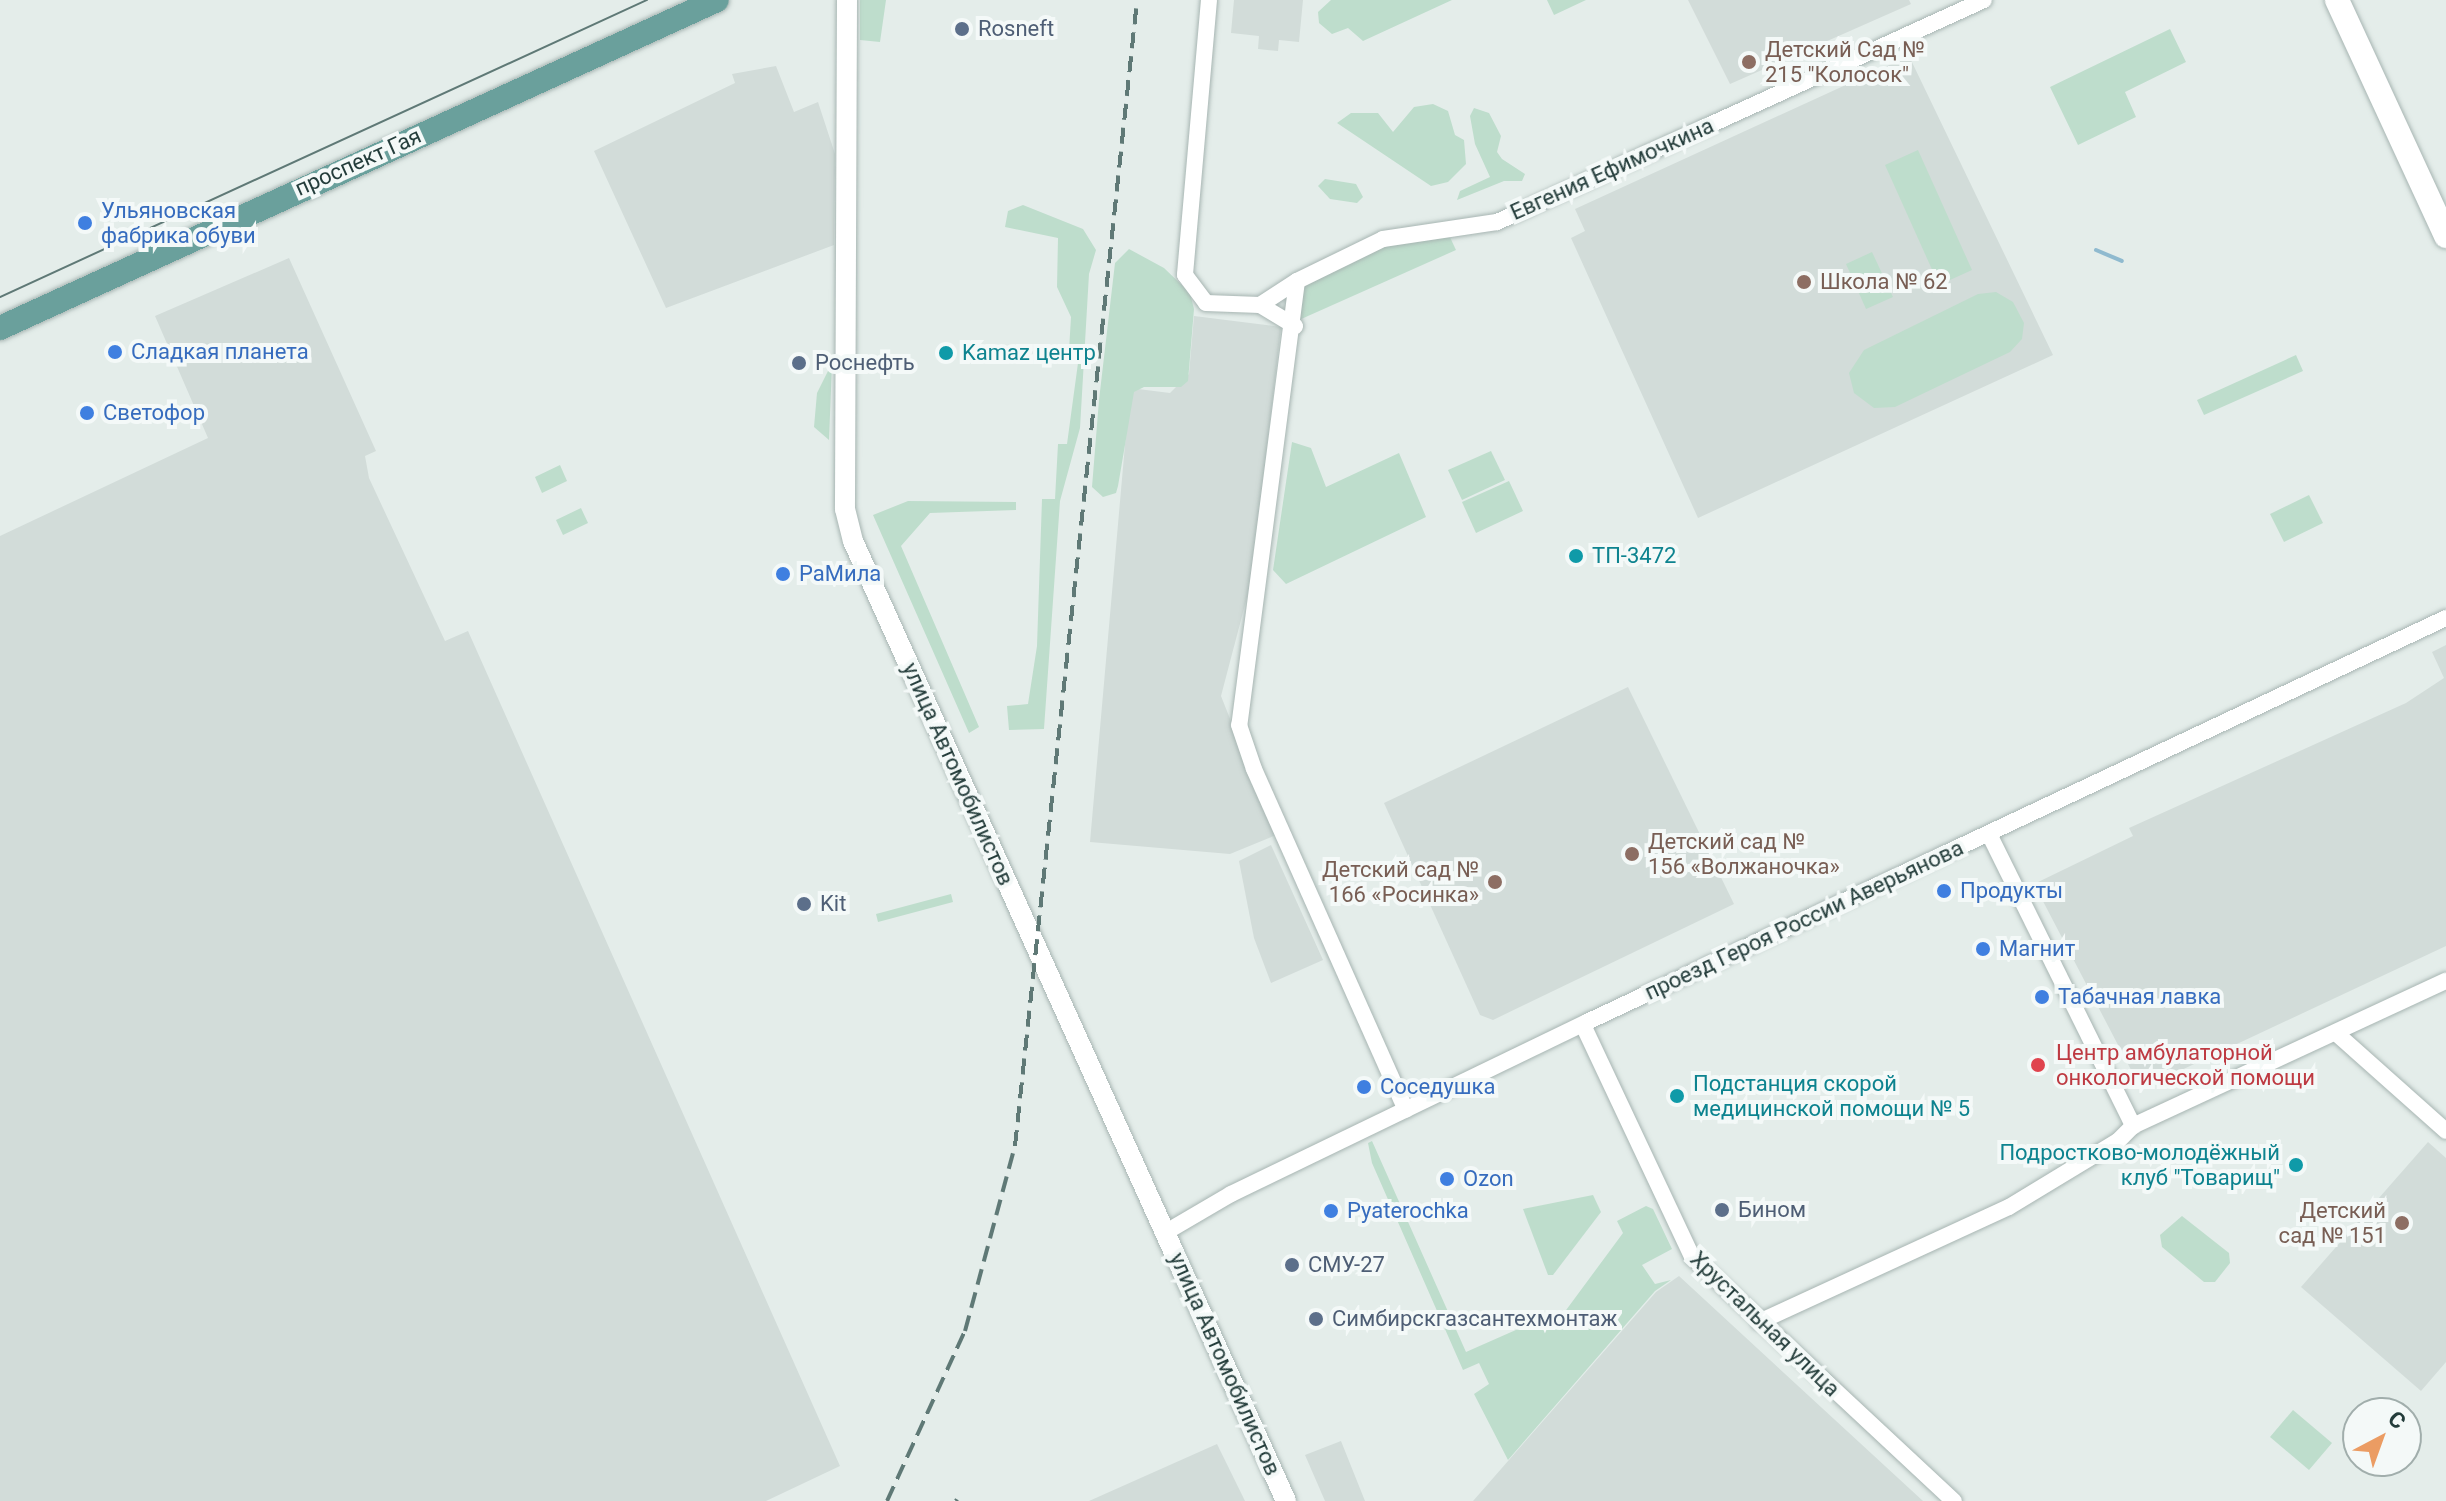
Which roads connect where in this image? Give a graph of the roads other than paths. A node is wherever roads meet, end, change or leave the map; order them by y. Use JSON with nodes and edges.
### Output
{"nodes":[{"id":1,"x":717,"y":0,"type":"edge"},
{"id":2,"x":847,"y":0,"type":"edge"},
{"id":3,"x":1209,"y":0,"type":"edge"},
{"id":4,"x":1984,"y":0,"type":"edge"},
{"id":5,"x":2337,"y":0,"type":"edge"},
{"id":6,"x":2446,"y":236,"type":"edge"},
{"id":7,"x":1297,"y":281,"type":"junction"},
{"id":8,"x":1260,"y":305,"type":"junction"},
{"id":9,"x":1295,"y":326,"type":"junction"},
{"id":10,"x":0,"y":328,"type":"edge"},
{"id":11,"x":2446,"y":618,"type":"edge"},
{"id":12,"x":1989,"y":834,"type":"junction"},
{"id":13,"x":2446,"y":981,"type":"edge"},
{"id":14,"x":1583,"y":1025,"type":"junction"},
{"id":15,"x":2336,"y":1033,"type":"junction"},
{"id":16,"x":1406,"y":1110,"type":"junction"},
{"id":17,"x":2133,"y":1126,"type":"junction"},
{"id":18,"x":2446,"y":1131,"type":"edge"},
{"id":19,"x":1166,"y":1232,"type":"junction"},
{"id":20,"x":1759,"y":1322,"type":"junction"},
{"id":21,"x":1286,"y":1501,"type":"edge"},
{"id":22,"x":1954,"y":1501,"type":"edge"}],
"edges":[{"from":1,"to":10,"type":"main road","name":"проспект Гая"},
{"from":2,"to":19,"type":"street","name":"улица Автомобилистов"},
{"from":3,"to":8,"type":"street"},
{"from":4,"to":7,"type":"street","name":"Евгения Ефимочкина"},
{"from":5,"to":6,"type":"main road"},
{"from":7,"to":8,"type":"street","name":"Евгения Ефимочкина"},
{"from":7,"to":9,"type":"street"},
{"from":8,"to":9,"type":"street"},
{"from":9,"to":16,"type":"street"},
{"from":11,"to":12,"type":"street","name":"проезд Героя России Аверьянова"},
{"from":12,"to":14,"type":"street","name":"проезд Героя России Аверьянова"},
{"from":12,"to":17,"type":"street"},
{"from":13,"to":15,"type":"street"},
{"from":14,"to":16,"type":"street","name":"проезд Героя России Аверьянова"},
{"from":14,"to":20,"type":"street","name":"Хрустальная улица"},
{"from":15,"to":17,"type":"street"},
{"from":15,"to":18,"type":"street"},
{"from":16,"to":19,"type":"street","name":"проезд Героя России Аверьянова"},
{"from":17,"to":20,"type":"street"},
{"from":19,"to":21,"type":"street","name":"улица Автомобилистов"},
{"from":20,"to":22,"type":"street","name":"Хрустальная улица"}]}
